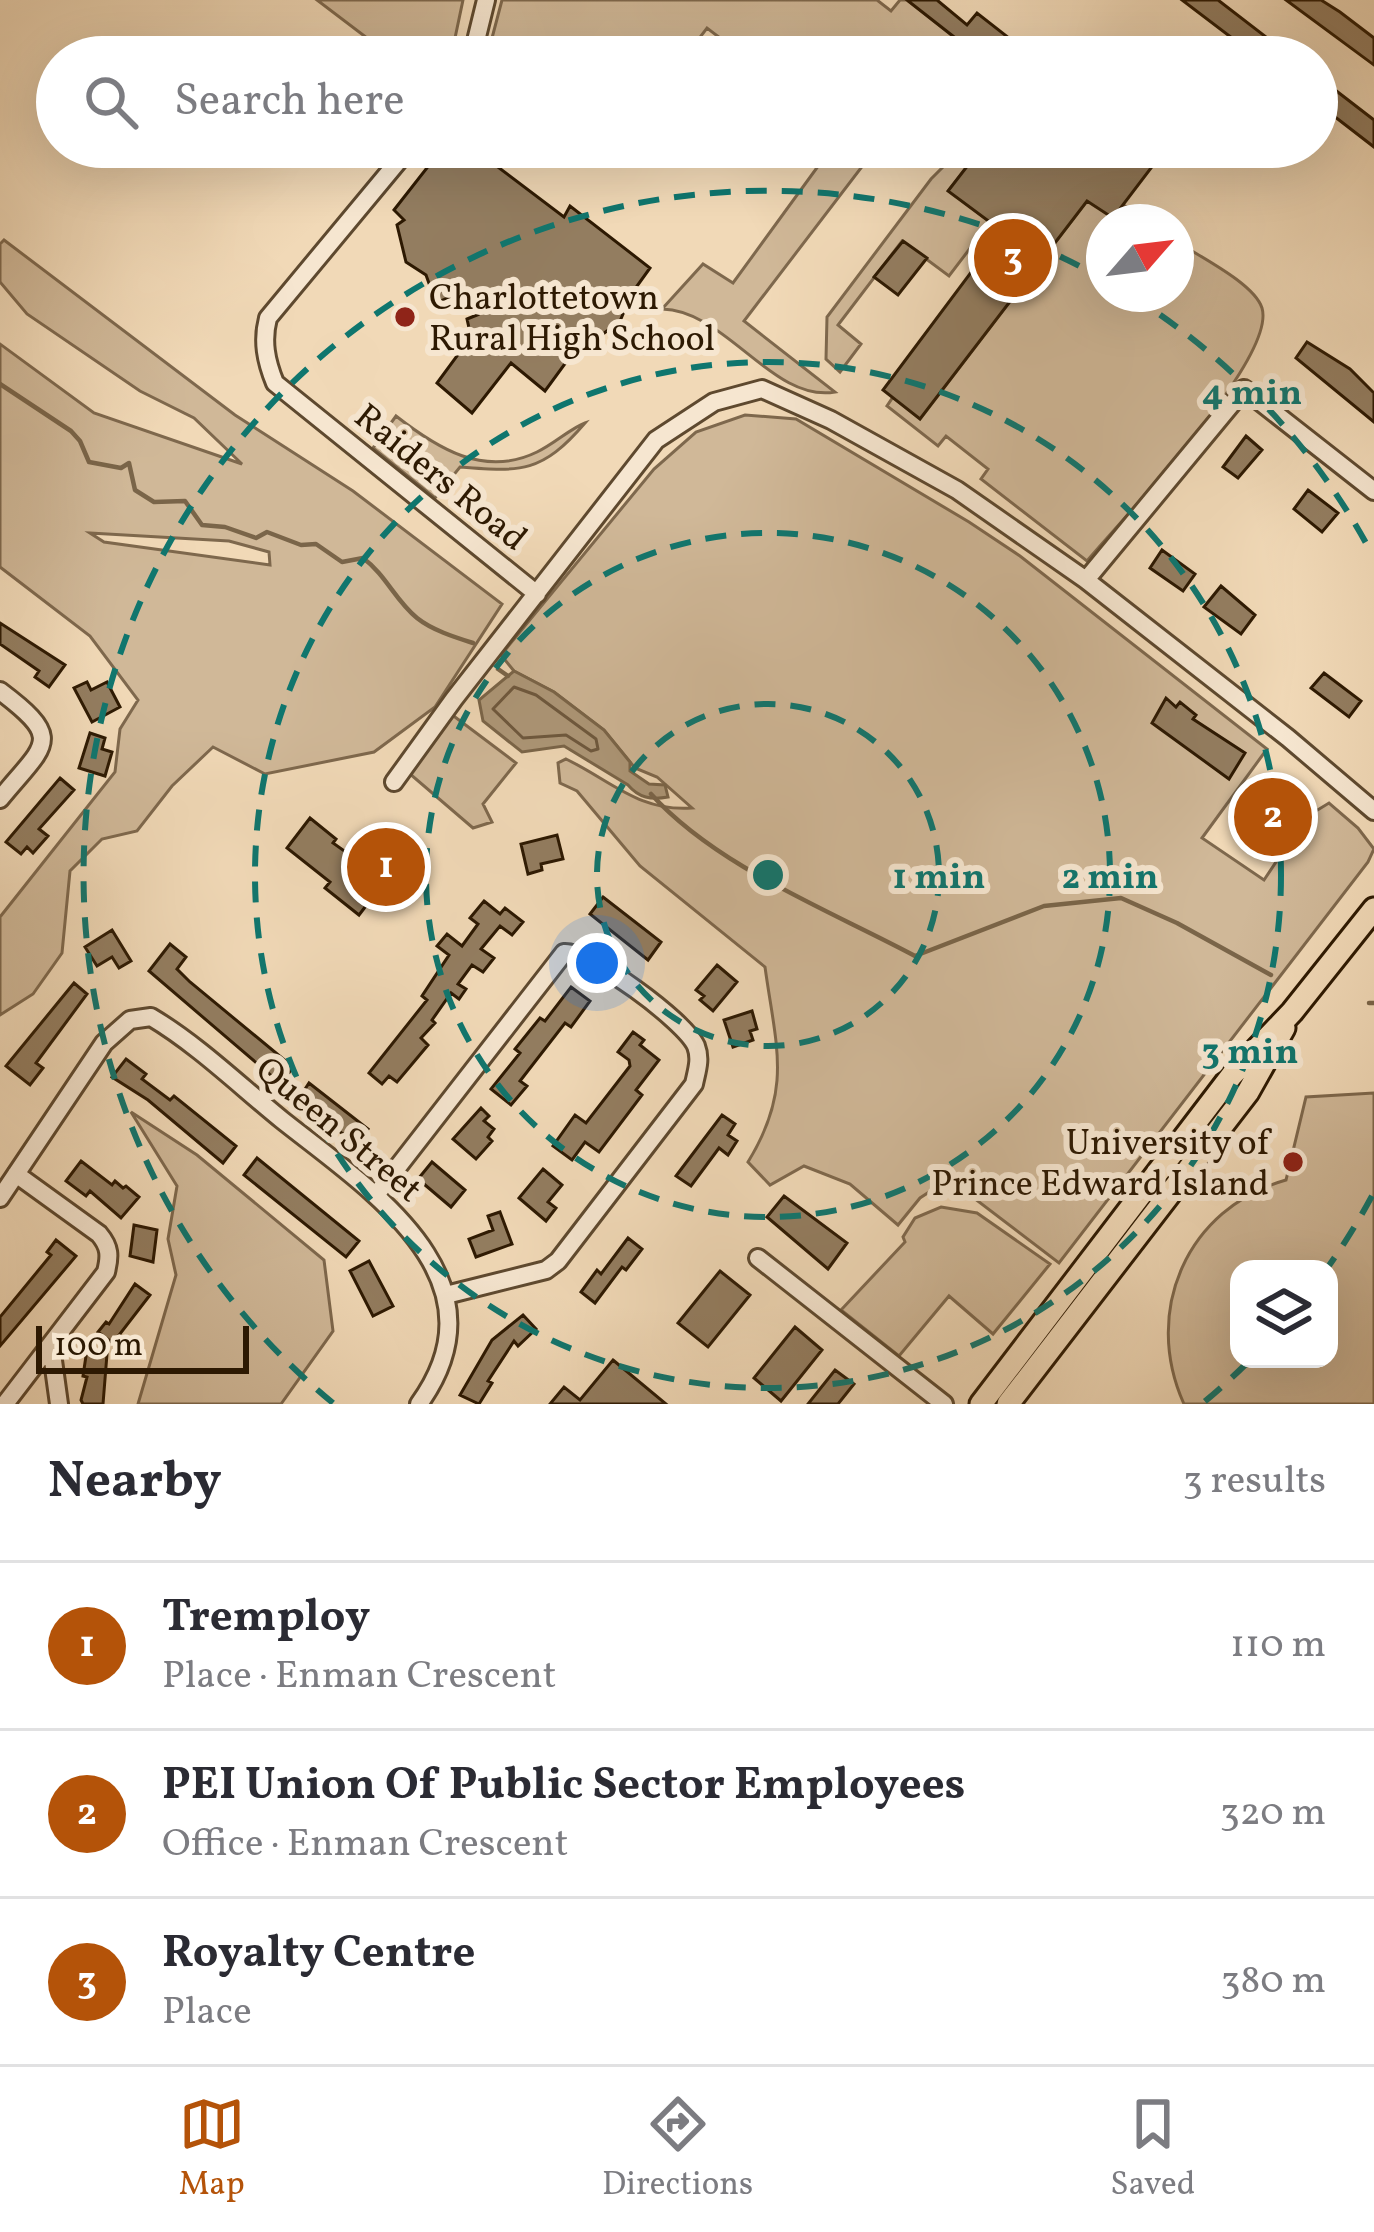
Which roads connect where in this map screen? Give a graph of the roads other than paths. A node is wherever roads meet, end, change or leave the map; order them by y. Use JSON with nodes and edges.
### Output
{"nodes":[{"id":1,"x":486,"y":0,"type":"edge"},
{"id":2,"x":477,"y":36,"type":"edge"},
{"id":3,"x":393,"y":168,"type":"edge"},
{"id":4,"x":1374,"y":491,"type":"edge"},
{"id":5,"x":1086,"y":580,"type":"junction"},
{"id":6,"x":536,"y":594,"type":"junction"},
{"id":7,"x":0,"y":691,"type":"edge"},
{"id":8,"x":394,"y":782,"type":"dead end"},
{"id":9,"x":0,"y":799,"type":"edge"},
{"id":10,"x":1374,"y":811,"type":"edge"},
{"id":11,"x":1374,"y":909,"type":"edge"},
{"id":12,"x":1292,"y":1012,"type":"junction"},
{"id":13,"x":16,"y":1174,"type":"junction"},
{"id":14,"x":376,"y":1195,"type":"junction"},
{"id":15,"x":0,"y":1198,"type":"edge"},
{"id":16,"x":758,"y":1258,"type":"dead end"},
{"id":17,"x":446,"y":1295,"type":"junction"},
{"id":18,"x":51,"y":1346,"type":"junction"},
{"id":19,"x":5,"y":1404,"type":"edge"},
{"id":20,"x":59,"y":1404,"type":"edge"},
{"id":21,"x":419,"y":1404,"type":"edge"},
{"id":22,"x":944,"y":1404,"type":"edge"},
{"id":23,"x":981,"y":1404,"type":"edge"},
{"id":24,"x":1008,"y":1404,"type":"edge"}],
"edges":[{"from":1,"to":2,"type":"street"},
{"from":3,"to":6,"type":"street","name":"Raiders Road"},
{"from":4,"to":5,"type":"street"},
{"from":5,"to":6,"type":"street","name":"Raiders Road"},
{"from":5,"to":10,"type":"street","name":"Raiders Road"},
{"from":6,"to":8,"type":"street"},
{"from":7,"to":9,"type":"street"},
{"from":11,"to":12,"type":"main road"},
{"from":12,"to":23,"type":"main road"},
{"from":12,"to":24,"type":"main road"},
{"from":13,"to":14,"type":"street","name":"Queen Street"},
{"from":13,"to":15,"type":"street"},
{"from":13,"to":18,"type":"street"},
{"from":14,"to":17,"type":"street","name":"Queen Street"},
{"from":14,"to":17,"type":"street"},
{"from":16,"to":22,"type":"street"},
{"from":17,"to":21,"type":"street","name":"Queen Street"},
{"from":18,"to":19,"type":"street"},
{"from":18,"to":20,"type":"street"}]}
